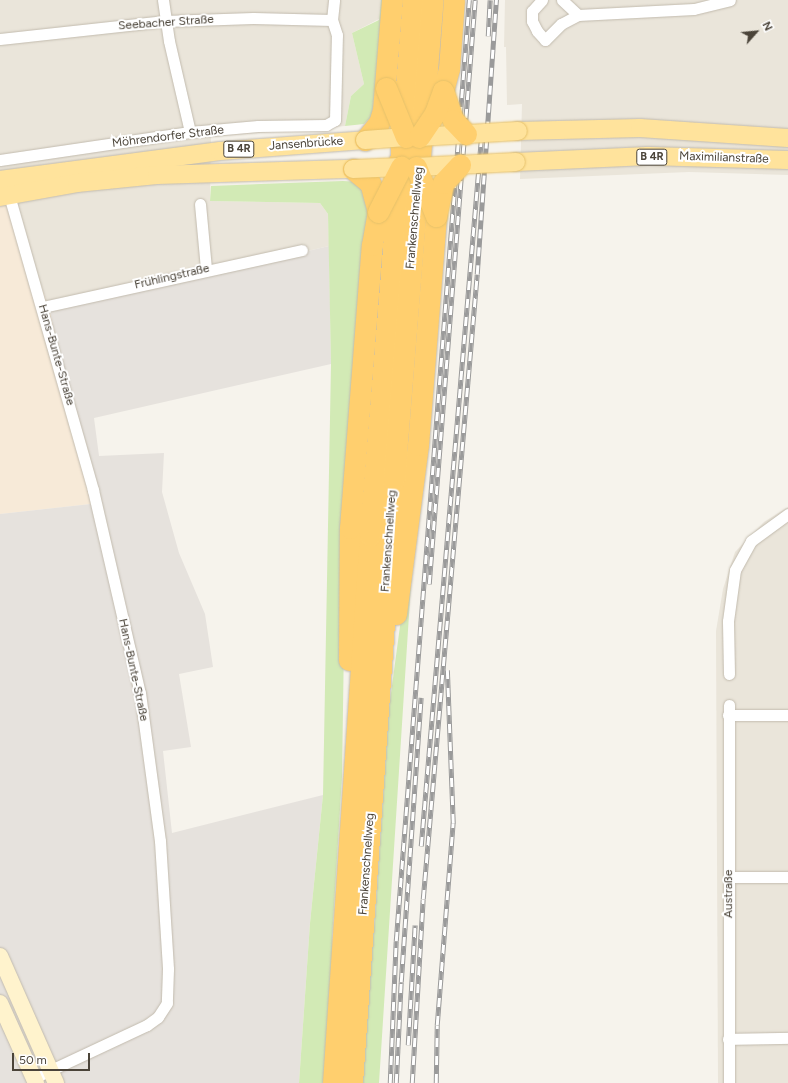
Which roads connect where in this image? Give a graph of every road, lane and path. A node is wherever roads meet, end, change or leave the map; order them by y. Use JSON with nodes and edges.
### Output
{"nodes":[{"id":1,"x":163,"y":0,"type":"edge"},
{"id":2,"x":334,"y":0,"type":"edge"},
{"id":3,"x":392,"y":0,"type":"edge"},
{"id":4,"x":413,"y":0,"type":"edge"},
{"id":5,"x":433,"y":0,"type":"edge"},
{"id":6,"x":454,"y":0,"type":"edge"},
{"id":7,"x":542,"y":0,"type":"edge"},
{"id":8,"x":562,"y":0,"type":"edge"},
{"id":9,"x":730,"y":0,"type":"edge"},
{"id":10,"x":578,"y":15,"type":"junction"},
{"id":11,"x":332,"y":20,"type":"junction"},
{"id":12,"x":165,"y":21,"type":"junction"},
{"id":13,"x":0,"y":39,"type":"edge"},
{"id":14,"x":386,"y":88,"type":"junction"},
{"id":15,"x":444,"y":92,"type":"junction"},
{"id":16,"x":518,"y":131,"type":"joint"},
{"id":17,"x":190,"y":132,"type":"junction"},
{"id":18,"x":466,"y":134,"type":"junction"},
{"id":19,"x":788,"y":138,"type":"edge"},
{"id":20,"x":365,"y":140,"type":"junction"},
{"id":21,"x":411,"y":152,"type":"junction"},
{"id":22,"x":0,"y":160,"type":"edge"},
{"id":23,"x":788,"y":160,"type":"edge"},
{"id":24,"x":516,"y":162,"type":"joint"},
{"id":25,"x":460,"y":165,"type":"junction"},
{"id":26,"x":353,"y":169,"type":"junction"},
{"id":27,"x":115,"y":171,"type":"junction"},
{"id":28,"x":0,"y":180,"type":"edge"},
{"id":29,"x":5,"y":196,"type":"edge"},
{"id":30,"x":200,"y":204,"type":"dead end"},
{"id":31,"x":378,"y":212,"type":"junction"},
{"id":32,"x":436,"y":216,"type":"junction"},
{"id":33,"x":302,"y":250,"type":"dead end"},
{"id":34,"x":206,"y":269,"type":"junction"},
{"id":35,"x":43,"y":307,"type":"junction"},
{"id":36,"x":788,"y":514,"type":"edge"},
{"id":37,"x":729,"y":674,"type":"dead end"},
{"id":38,"x":378,"y":699,"type":"junction"},
{"id":39,"x":788,"y":715,"type":"edge"},
{"id":40,"x":353,"y":771,"type":"junction"},
{"id":41,"x":729,"y":877,"type":"junction"},
{"id":42,"x":788,"y":877,"type":"edge"},
{"id":43,"x":0,"y":956,"type":"edge"},
{"id":44,"x":0,"y":1003,"type":"edge"},
{"id":45,"x":788,"y":1038,"type":"edge"},
{"id":46,"x":728,"y":1039,"type":"junction"},
{"id":47,"x":53,"y":1077,"type":"edge"},
{"id":48,"x":35,"y":1081,"type":"edge"},
{"id":49,"x":333,"y":1083,"type":"edge"},
{"id":50,"x":352,"y":1083,"type":"edge"},
{"id":51,"x":729,"y":1083,"type":"edge"}],
"edges":[{"from":1,"to":12,"type":"street"},
{"from":2,"to":11,"type":"street"},
{"from":3,"to":14,"type":"highway"},
{"from":4,"to":40,"type":"highway","name":"Frankenschnellweg"},
{"from":5,"to":38,"type":"highway","name":"Frankenschnellweg"},
{"from":6,"to":15,"type":"highway"},
{"from":7,"to":10,"type":"street"},
{"from":8,"to":10,"type":"street"},
{"from":9,"to":10,"type":"street"},
{"from":11,"to":12,"type":"street","name":"Seebacher Straße"},
{"from":11,"to":17,"type":"street","name":"Möhrendorfer Straße"},
{"from":12,"to":13,"type":"street","name":"Seebacher Straße"},
{"from":12,"to":17,"type":"street"},
{"from":14,"to":20,"type":"highway"},
{"from":14,"to":21,"type":"highway","bridge":true},
{"from":15,"to":18,"type":"highway","bridge":true},
{"from":15,"to":21,"type":"highway","bridge":true},
{"from":16,"to":18,"type":"main road","name":"Jansenbrücke","number":"B 4R","bridge":true},
{"from":16,"to":19,"type":"main road","name":"Maximilianstraße","number":"B 4R"},
{"from":17,"to":22,"type":"street","name":"Möhrendorfer Straße"},
{"from":18,"to":21,"type":"main road","name":"Jansenbrücke","number":"B 4R","bridge":true},
{"from":20,"to":21,"type":"main road","name":"Jansenbrücke","number":"B 4R","bridge":true},
{"from":20,"to":27,"type":"main road","name":"Jansenbrücke","number":"B 4R"},
{"from":21,"to":25,"type":"main road","name":"Jansenbrücke","number":"B 4R","bridge":true},
{"from":21,"to":26,"type":"main road","name":"Jansenbrücke","number":"B 4R","bridge":true},
{"from":21,"to":31,"type":"highway","bridge":true},
{"from":21,"to":32,"type":"highway","bridge":true},
{"from":23,"to":24,"type":"main road","name":"Maximilianstraße","number":"B 4R"},
{"from":24,"to":25,"type":"main road","name":"Jansenbrücke","number":"B 4R","bridge":true},
{"from":25,"to":32,"type":"highway","bridge":true},
{"from":26,"to":27,"type":"main road","name":"Jansenbrücke","number":"B 4R"},
{"from":26,"to":31,"type":"highway"},
{"from":27,"to":28,"type":"main road","name":"Jansenbrücke","number":"B 4R"},
{"from":27,"to":29,"type":"main road","name":"Jansenbrücke","number":"B 4R"},
{"from":29,"to":35,"type":"street","name":"Hans-Bunte-Straße"},
{"from":30,"to":34,"type":"street"},
{"from":31,"to":40,"type":"highway"},
{"from":32,"to":38,"type":"highway"},
{"from":33,"to":34,"type":"street","name":"Frühlingstraße"},
{"from":34,"to":35,"type":"street","name":"Frühlingstraße"},
{"from":35,"to":47,"type":"street","name":"Hans-Bunte-Straße"},
{"from":36,"to":37,"type":"street"},
{"from":38,"to":50,"type":"highway","name":"Frankenschnellweg"},
{"from":39,"to":41,"type":"street","name":"Austraße"},
{"from":40,"to":49,"type":"highway","name":"Frankenschnellweg"},
{"from":41,"to":42,"type":"street"},
{"from":41,"to":46,"type":"street","name":"Austraße"},
{"from":43,"to":47,"type":"street"},
{"from":44,"to":48,"type":"street"},
{"from":45,"to":46,"type":"street"},
{"from":46,"to":51,"type":"street","name":"Austraße"},
{"from":47,"to":48,"type":"street","name":"Hans-Bunte-Straße"}]}
